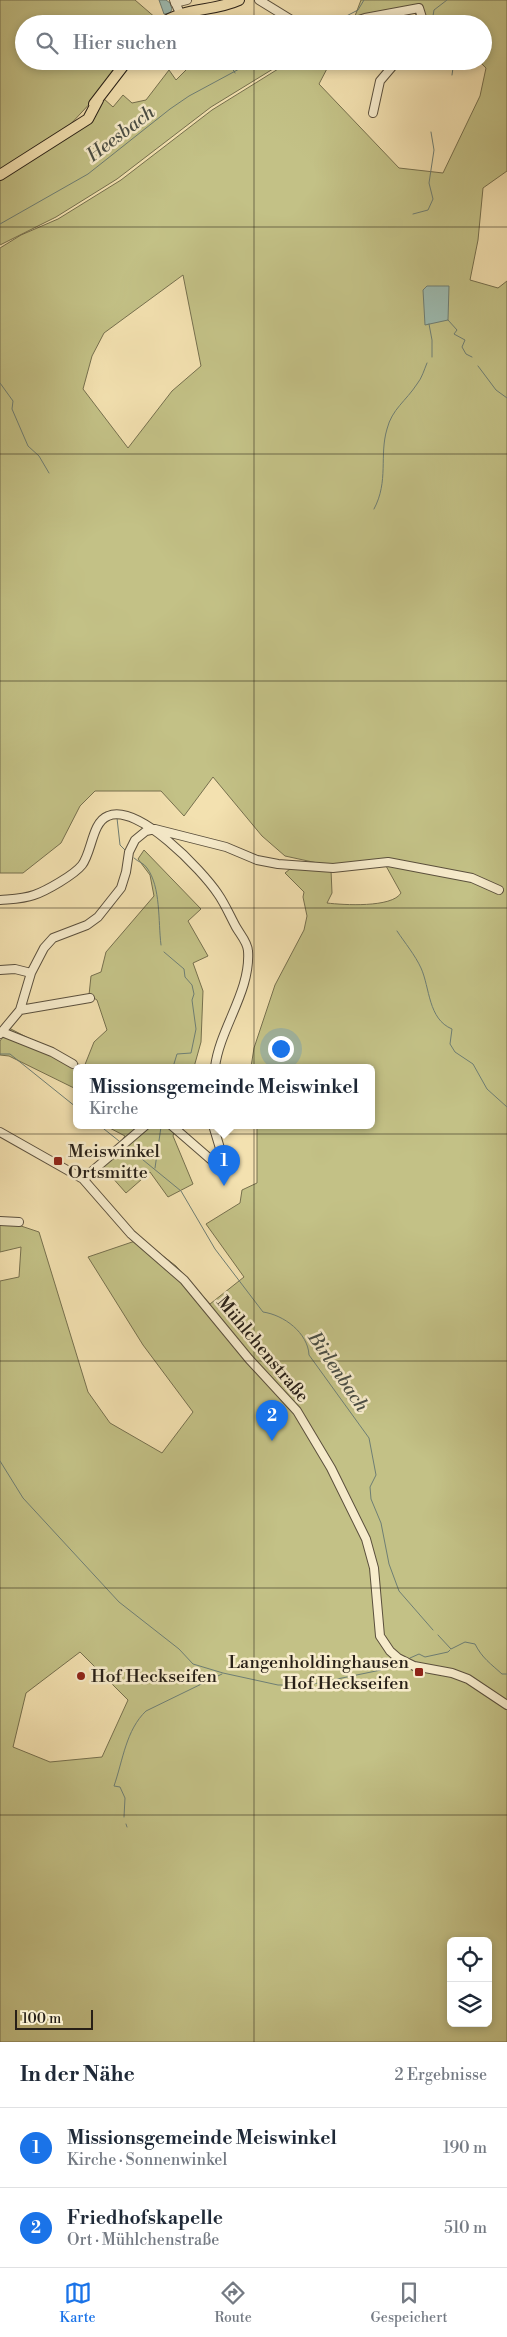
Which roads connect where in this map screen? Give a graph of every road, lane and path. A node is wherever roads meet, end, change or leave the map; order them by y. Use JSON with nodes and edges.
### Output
{"nodes":[{"id":1,"x":187,"y":0,"type":"edge"},
{"id":2,"x":239,"y":0,"type":"edge"},
{"id":3,"x":259,"y":0,"type":"edge"},
{"id":4,"x":174,"y":1,"type":"edge"},
{"id":5,"x":180,"y":13,"type":"junction"},
{"id":6,"x":177,"y":15,"type":"edge"},
{"id":7,"x":283,"y":15,"type":"edge"},
{"id":8,"x":381,"y":15,"type":"edge"},
{"id":9,"x":421,"y":15,"type":"edge"},
{"id":10,"x":120,"y":70,"type":"edge"},
{"id":11,"x":389,"y":70,"type":"edge"},
{"id":12,"x":373,"y":113,"type":"dead end"},
{"id":13,"x":0,"y":175,"type":"edge"},
{"id":14,"x":155,"y":829,"type":"junction"},
{"id":15,"x":499,"y":890,"type":"dead end"},
{"id":16,"x":0,"y":900,"type":"edge"},
{"id":17,"x":0,"y":970,"type":"edge"},
{"id":18,"x":31,"y":973,"type":"junction"},
{"id":19,"x":90,"y":998,"type":"dead end"},
{"id":20,"x":20,"y":1010,"type":"junction"},
{"id":21,"x":1,"y":1033,"type":"edge"},
{"id":22,"x":73,"y":1064,"type":"dead end"},
{"id":23,"x":216,"y":1064,"type":"edge"},
{"id":24,"x":141,"y":1129,"type":"edge"},
{"id":25,"x":176,"y":1129,"type":"edge"},
{"id":26,"x":214,"y":1129,"type":"edge"},
{"id":27,"x":0,"y":1132,"type":"edge"},
{"id":28,"x":83,"y":1179,"type":"junction"},
{"id":29,"x":0,"y":1221,"type":"edge"},
{"id":30,"x":19,"y":1222,"type":"dead end"},
{"id":31,"x":507,"y":1705,"type":"edge"}],
"edges":[{"from":1,"to":4,"type":"street"},
{"from":2,"to":5,"type":"main road"},
{"from":3,"to":7,"type":"street"},
{"from":4,"to":5,"type":"street"},
{"from":5,"to":6,"type":"main road"},
{"from":8,"to":9,"type":"street"},
{"from":10,"to":13,"type":"main road"},
{"from":11,"to":12,"type":"street"},
{"from":14,"to":15,"type":"street"},
{"from":14,"to":16,"type":"street"},
{"from":14,"to":18,"type":"street"},
{"from":14,"to":23,"type":"street"},
{"from":17,"to":18,"type":"street"},
{"from":18,"to":20,"type":"street"},
{"from":19,"to":20,"type":"street"},
{"from":20,"to":21,"type":"street"},
{"from":21,"to":22,"type":"street"},
{"from":24,"to":28,"type":"street"},
{"from":25,"to":26,"type":"street"},
{"from":27,"to":28,"type":"street","name":"Mühlchenstraße"},
{"from":28,"to":31,"type":"street","name":"Mühlchenstraße"},
{"from":29,"to":30,"type":"street"}]}
